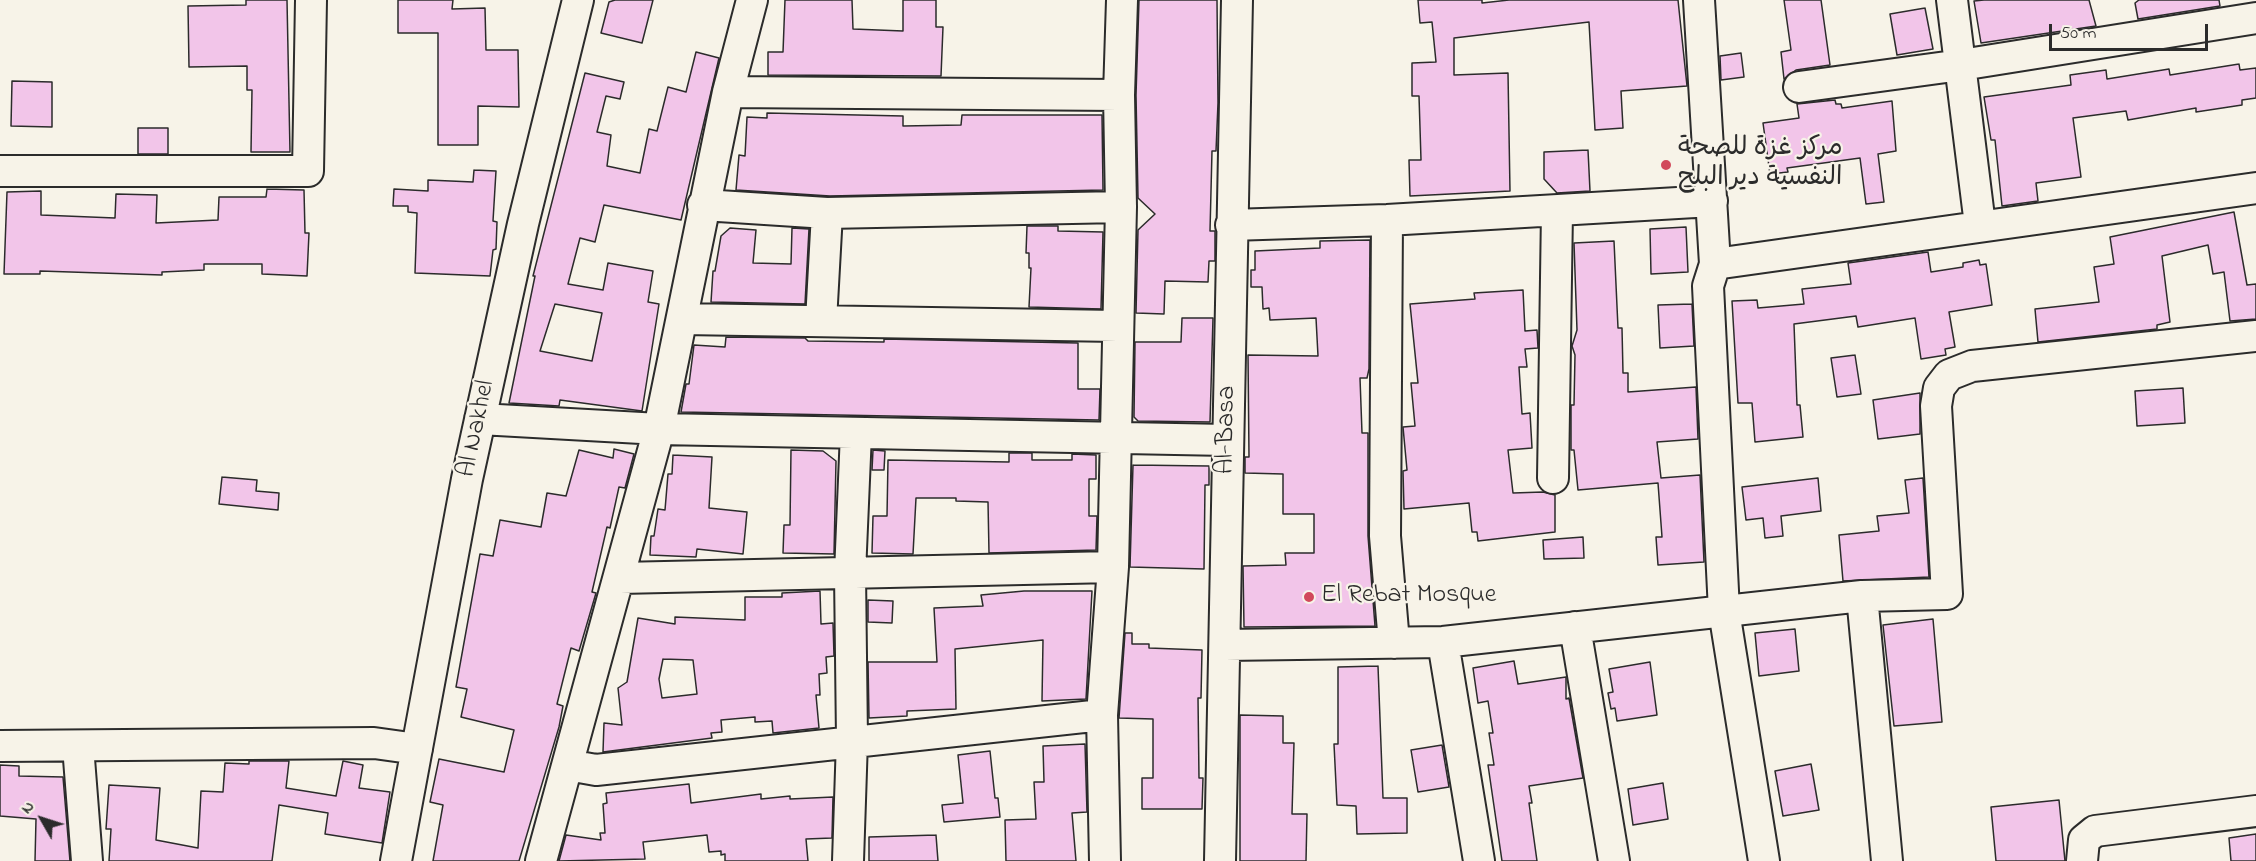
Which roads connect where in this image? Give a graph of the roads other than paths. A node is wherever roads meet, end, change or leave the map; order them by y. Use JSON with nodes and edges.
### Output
{"nodes":[{"id":1,"x":311,"y":0,"type":"edge"},
{"id":2,"x":578,"y":0,"type":"edge"},
{"id":3,"x":752,"y":0,"type":"edge"},
{"id":4,"x":1122,"y":0,"type":"edge"},
{"id":5,"x":1237,"y":0,"type":"edge"},
{"id":6,"x":1699,"y":0,"type":"edge"},
{"id":7,"x":1952,"y":0,"type":"edge"},
{"id":8,"x":2256,"y":18,"type":"edge"},
{"id":9,"x":1961,"y":65,"type":"junction"},
{"id":10,"x":1799,"y":87,"type":"dead end"},
{"id":11,"x":728,"y":92,"type":"junction"},
{"id":12,"x":1119,"y":95,"type":"junction"},
{"id":13,"x":0,"y":171,"type":"edge"},
{"id":14,"x":2256,"y":188,"type":"edge"},
{"id":15,"x":1712,"y":201,"type":"junction"},
{"id":16,"x":703,"y":206,"type":"junction"},
{"id":17,"x":1121,"y":207,"type":"junction"},
{"id":18,"x":1557,"y":211,"type":"junction"},
{"id":19,"x":827,"y":213,"type":"junction"},
{"id":20,"x":1387,"y":220,"type":"junction"},
{"id":21,"x":1231,"y":225,"type":"junction"},
{"id":22,"x":1980,"y":225,"type":"junction"},
{"id":23,"x":1715,"y":264,"type":"junction"},
{"id":24,"x":683,"y":319,"type":"junction"},
{"id":25,"x":821,"y":321,"type":"junction"},
{"id":26,"x":1117,"y":326,"type":"junction"},
{"id":27,"x":2256,"y":336,"type":"edge"},
{"id":28,"x":480,"y":419,"type":"junction"},
{"id":29,"x":659,"y":429,"type":"junction"},
{"id":30,"x":856,"y":433,"type":"junction"},
{"id":31,"x":1115,"y":439,"type":"junction"},
{"id":32,"x":1227,"y":440,"type":"junction"},
{"id":33,"x":1553,"y":478,"type":"dead end"},
{"id":34,"x":1113,"y":567,"type":"junction"},
{"id":35,"x":850,"y":573,"type":"junction"},
{"id":36,"x":620,"y":578,"type":"junction"},
{"id":37,"x":1862,"y":596,"type":"junction"},
{"id":38,"x":1724,"y":611,"type":"junction"},
{"id":39,"x":1575,"y":627,"type":"junction"},
{"id":40,"x":1443,"y":642,"type":"junction"},
{"id":41,"x":1394,"y":643,"type":"junction"},
{"id":42,"x":1225,"y":645,"type":"junction"},
{"id":43,"x":1102,"y":715,"type":"junction"},
{"id":44,"x":852,"y":740,"type":"junction"},
{"id":45,"x":0,"y":746,"type":"edge"},
{"id":46,"x":78,"y":746,"type":"junction"},
{"id":47,"x":417,"y":749,"type":"junction"},
{"id":48,"x":568,"y":765,"type":"junction"},
{"id":49,"x":2256,"y":811,"type":"edge"},
{"id":50,"x":87,"y":861,"type":"edge"},
{"id":51,"x":396,"y":861,"type":"edge"},
{"id":52,"x":541,"y":861,"type":"edge"},
{"id":53,"x":848,"y":861,"type":"edge"},
{"id":54,"x":1106,"y":861,"type":"edge"},
{"id":55,"x":1220,"y":861,"type":"edge"},
{"id":56,"x":1479,"y":861,"type":"edge"},
{"id":57,"x":1614,"y":861,"type":"edge"},
{"id":58,"x":1764,"y":861,"type":"edge"},
{"id":59,"x":1887,"y":861,"type":"edge"},
{"id":60,"x":2082,"y":861,"type":"edge"}],
"edges":[{"from":1,"to":13,"type":"street"},
{"from":2,"to":28,"type":"street","name":"Al Nakhel"},
{"from":3,"to":11,"type":"street"},
{"from":4,"to":12,"type":"street"},
{"from":5,"to":21,"type":"street","name":"Al-Basa"},
{"from":6,"to":15,"type":"street"},
{"from":7,"to":9,"type":"street"},
{"from":8,"to":9,"type":"street"},
{"from":9,"to":10,"type":"street"},
{"from":9,"to":22,"type":"street"},
{"from":11,"to":12,"type":"street"},
{"from":11,"to":16,"type":"street"},
{"from":12,"to":17,"type":"street"},
{"from":14,"to":22,"type":"street"},
{"from":15,"to":18,"type":"street"},
{"from":15,"to":23,"type":"street"},
{"from":16,"to":19,"type":"street"},
{"from":16,"to":24,"type":"street"},
{"from":17,"to":19,"type":"street"},
{"from":17,"to":26,"type":"street"},
{"from":18,"to":20,"type":"street"},
{"from":18,"to":33,"type":"street"},
{"from":19,"to":25,"type":"street"},
{"from":20,"to":21,"type":"street"},
{"from":20,"to":41,"type":"street"},
{"from":21,"to":32,"type":"street","name":"Al-Basa"},
{"from":22,"to":23,"type":"street"},
{"from":23,"to":38,"type":"street"},
{"from":24,"to":25,"type":"street"},
{"from":24,"to":29,"type":"street"},
{"from":25,"to":26,"type":"street"},
{"from":26,"to":31,"type":"street"},
{"from":27,"to":37,"type":"street"},
{"from":28,"to":29,"type":"street"},
{"from":28,"to":47,"type":"street","name":"Al Nakhel"},
{"from":29,"to":30,"type":"street"},
{"from":29,"to":36,"type":"street"},
{"from":30,"to":31,"type":"street"},
{"from":30,"to":35,"type":"street"},
{"from":31,"to":32,"type":"street"},
{"from":31,"to":34,"type":"street"},
{"from":32,"to":42,"type":"street","name":"Al-Basa"},
{"from":34,"to":35,"type":"street"},
{"from":34,"to":43,"type":"street"},
{"from":35,"to":36,"type":"street"},
{"from":35,"to":44,"type":"street"},
{"from":36,"to":48,"type":"street"},
{"from":37,"to":38,"type":"street"},
{"from":37,"to":59,"type":"street"},
{"from":38,"to":39,"type":"street"},
{"from":38,"to":58,"type":"street"},
{"from":39,"to":40,"type":"street"},
{"from":39,"to":57,"type":"street"},
{"from":40,"to":41,"type":"street"},
{"from":40,"to":56,"type":"street"},
{"from":41,"to":42,"type":"street"},
{"from":42,"to":55,"type":"street","name":"Al-Basa"},
{"from":43,"to":44,"type":"street"},
{"from":43,"to":54,"type":"street"},
{"from":44,"to":48,"type":"street"},
{"from":44,"to":53,"type":"street"},
{"from":45,"to":46,"type":"street"},
{"from":46,"to":47,"type":"street"},
{"from":46,"to":50,"type":"street"},
{"from":47,"to":51,"type":"street","name":"Al Nakhel"},
{"from":48,"to":52,"type":"street"},
{"from":49,"to":60,"type":"street"}]}
